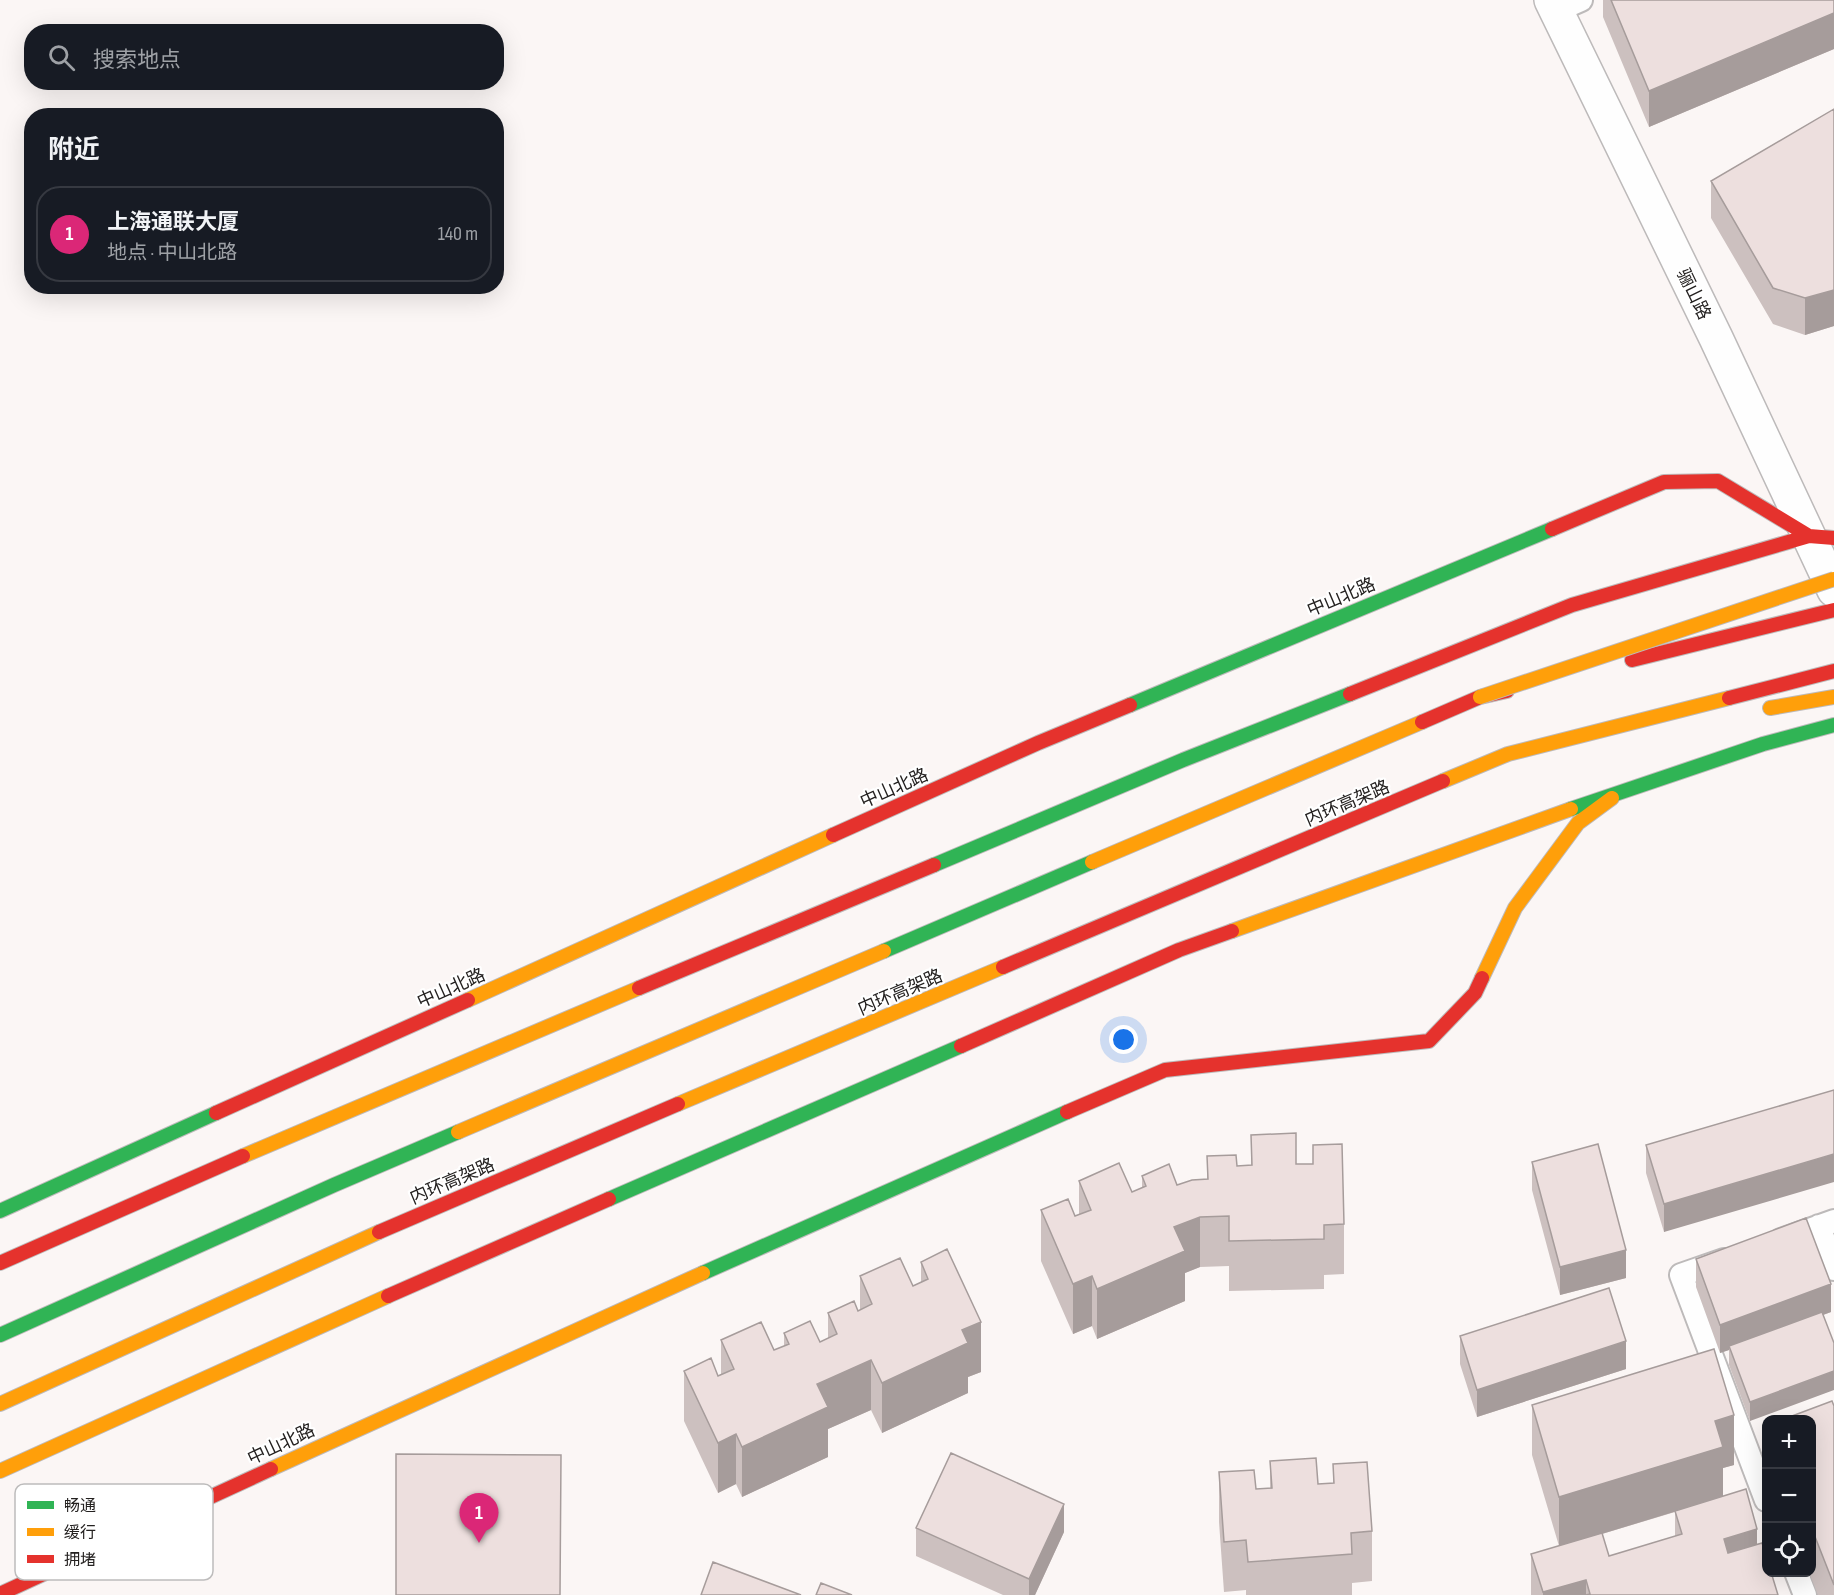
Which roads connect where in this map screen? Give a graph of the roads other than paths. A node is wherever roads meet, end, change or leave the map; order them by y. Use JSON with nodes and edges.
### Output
{"nodes":[{"id":1,"x":1562,"y":4,"type":"edge"},
{"id":2,"x":1822,"y":537,"type":"edge"},
{"id":3,"x":1834,"y":579,"type":"edge"},
{"id":4,"x":1834,"y":590,"type":"edge"},
{"id":5,"x":1834,"y":610,"type":"edge"},
{"id":6,"x":1834,"y":671,"type":"edge"},
{"id":7,"x":1480,"y":697,"type":"junction"},
{"id":8,"x":1834,"y":697,"type":"edge"},
{"id":9,"x":1753,"y":711,"type":"dead end"},
{"id":10,"x":1683,"y":723,"type":"dead end"},
{"id":11,"x":1834,"y":725,"type":"edge"},
{"id":12,"x":1822,"y":742,"type":"dead end"},
{"id":13,"x":1763,"y":744,"type":"junction"},
{"id":14,"x":1508,"y":754,"type":"junction"},
{"id":15,"x":1618,"y":793,"type":"junction"},
{"id":16,"x":0,"y":1211,"type":"edge"},
{"id":17,"x":1826,"y":1224,"type":"edge"},
{"id":18,"x":0,"y":1263,"type":"edge"},
{"id":19,"x":1834,"y":1269,"type":"edge"},
{"id":20,"x":0,"y":1335,"type":"edge"},
{"id":21,"x":0,"y":1404,"type":"edge"},
{"id":22,"x":0,"y":1471,"type":"edge"},
{"id":23,"x":1762,"y":1487,"type":"edge"},
{"id":24,"x":213,"y":1496,"type":"edge"},
{"id":25,"x":1798,"y":1577,"type":"edge"},
{"id":26,"x":30,"y":1580,"type":"edge"},
{"id":27,"x":0,"y":1594,"type":"edge"},
{"id":28,"x":1805,"y":1595,"type":"edge"}],
"edges":[{"from":1,"to":2,"type":"street","name":"骊山路"},
{"from":2,"to":4,"type":"street","name":"骊山路"},
{"from":2,"to":16,"type":"main road","name":"中山北路"},
{"from":2,"to":18,"type":"main road"},
{"from":3,"to":7,"type":"main road","bridge":true},
{"from":5,"to":7,"type":"main road","bridge":true},
{"from":6,"to":14,"type":"main road","name":"内环高架路"},
{"from":7,"to":20,"type":"main road"},
{"from":8,"to":9,"type":"main road"},
{"from":10,"to":14,"type":"main road"},
{"from":11,"to":13,"type":"main road","name":"中山北路"},
{"from":12,"to":13,"type":"main road"},
{"from":13,"to":15,"type":"main road","name":"中山北路"},
{"from":14,"to":21,"type":"main road","name":"内环高架路"},
{"from":15,"to":22,"type":"main road","name":"中山北路"},
{"from":15,"to":24,"type":"main road","name":"中山北路"},
{"from":17,"to":19,"type":"lane"},
{"from":17,"to":23,"type":"lane"},
{"from":25,"to":28,"type":"lane"},
{"from":26,"to":27,"type":"main road","name":"中山北路"}]}
